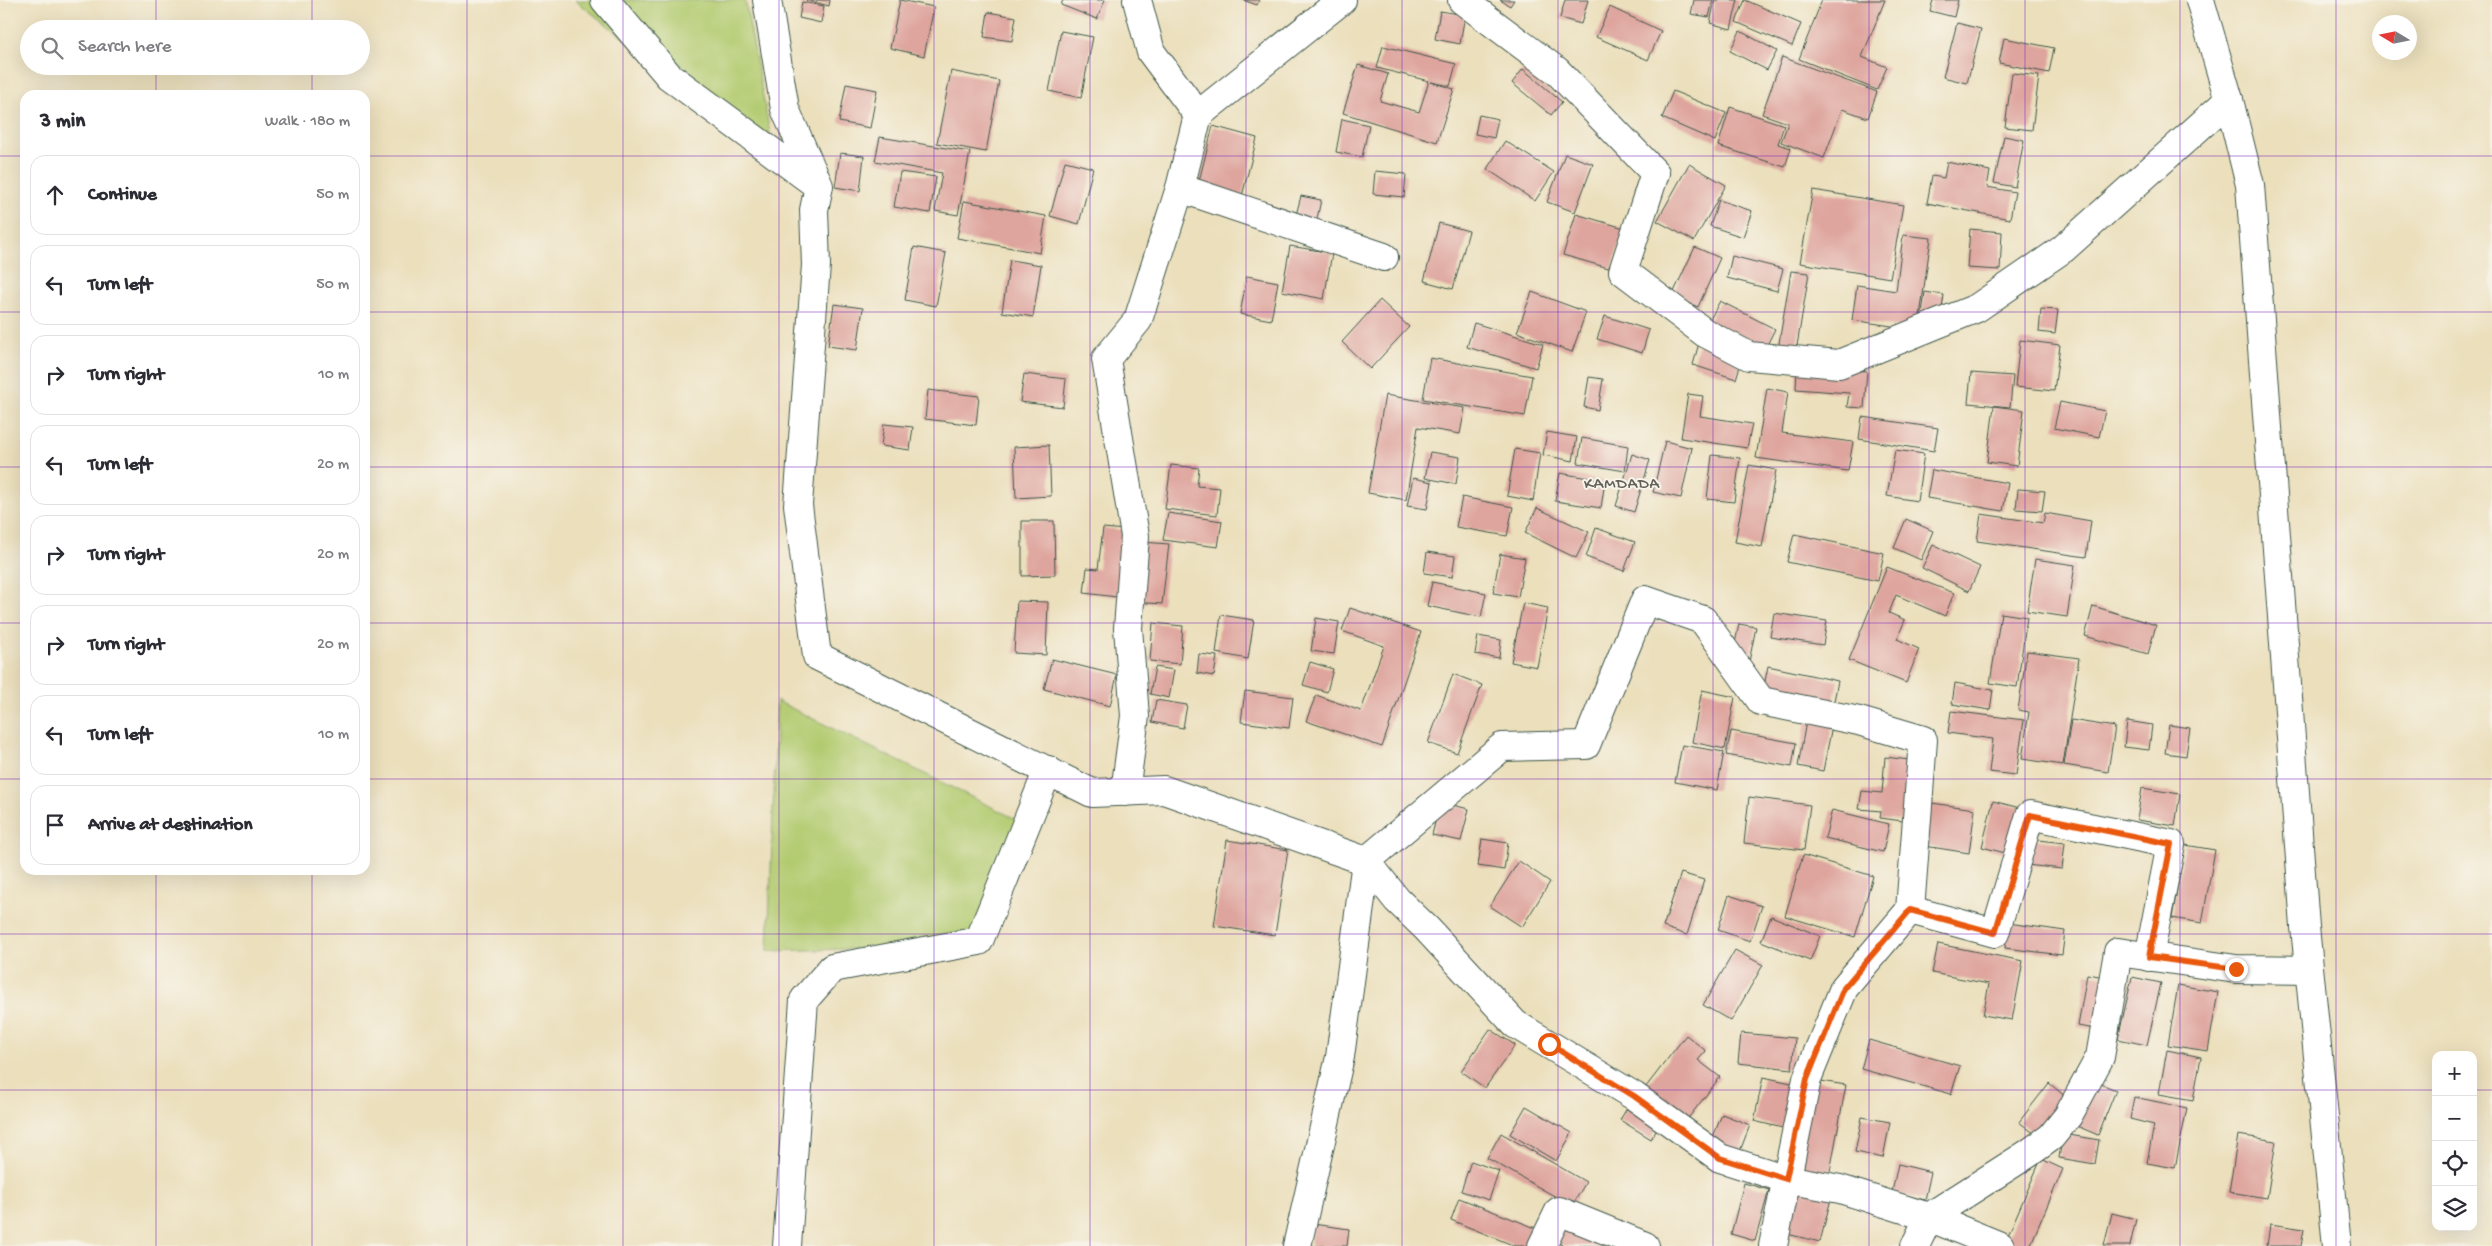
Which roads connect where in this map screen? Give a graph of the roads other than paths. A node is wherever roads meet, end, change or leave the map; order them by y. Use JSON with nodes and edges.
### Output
{"nodes":[{"id":1,"x":605,"y":0,"type":"edge"},
{"id":2,"x":767,"y":0,"type":"edge"},
{"id":3,"x":1136,"y":0,"type":"edge"},
{"id":4,"x":1342,"y":0,"type":"edge"},
{"id":5,"x":1462,"y":0,"type":"edge"},
{"id":6,"x":2200,"y":0,"type":"edge"},
{"id":7,"x":2229,"y":100,"type":"junction"},
{"id":8,"x":1198,"y":115,"type":"junction"},
{"id":9,"x":819,"y":186,"type":"junction"},
{"id":10,"x":1180,"y":188,"type":"junction"},
{"id":11,"x":1384,"y":257,"type":"dead end"},
{"id":12,"x":1048,"y":770,"type":"junction"},
{"id":13,"x":1125,"y":792,"type":"junction"},
{"id":14,"x":1366,"y":861,"type":"junction"},
{"id":15,"x":1910,"y":910,"type":"junction"},
{"id":16,"x":2149,"y":957,"type":"junction"},
{"id":17,"x":2309,"y":970,"type":"junction"},
{"id":18,"x":1786,"y":1179,"type":"junction"},
{"id":19,"x":1929,"y":1217,"type":"junction"},
{"id":20,"x":787,"y":1246,"type":"edge"},
{"id":21,"x":1297,"y":1246,"type":"edge"},
{"id":22,"x":1542,"y":1246,"type":"edge"},
{"id":23,"x":1645,"y":1246,"type":"edge"},
{"id":24,"x":1773,"y":1246,"type":"edge"},
{"id":25,"x":1916,"y":1246,"type":"edge"},
{"id":26,"x":2000,"y":1246,"type":"edge"},
{"id":27,"x":2337,"y":1246,"type":"edge"}],
"edges":[{"from":1,"to":9,"type":"street"},
{"from":2,"to":9,"type":"street"},
{"from":3,"to":8,"type":"street"},
{"from":4,"to":8,"type":"street"},
{"from":5,"to":7,"type":"street"},
{"from":6,"to":7,"type":"street"},
{"from":7,"to":17,"type":"street"},
{"from":8,"to":10,"type":"street"},
{"from":9,"to":12,"type":"street"},
{"from":10,"to":11,"type":"street"},
{"from":10,"to":13,"type":"street"},
{"from":12,"to":13,"type":"street"},
{"from":12,"to":20,"type":"street"},
{"from":13,"to":14,"type":"street"},
{"from":14,"to":15,"type":"street"},
{"from":14,"to":18,"type":"street"},
{"from":14,"to":21,"type":"street"},
{"from":15,"to":16,"type":"street"},
{"from":15,"to":18,"type":"street"},
{"from":16,"to":17,"type":"street"},
{"from":16,"to":19,"type":"street"},
{"from":17,"to":27,"type":"street"},
{"from":18,"to":19,"type":"street"},
{"from":18,"to":24,"type":"street"},
{"from":19,"to":25,"type":"street"},
{"from":19,"to":26,"type":"street"},
{"from":22,"to":23,"type":"street"}]}
